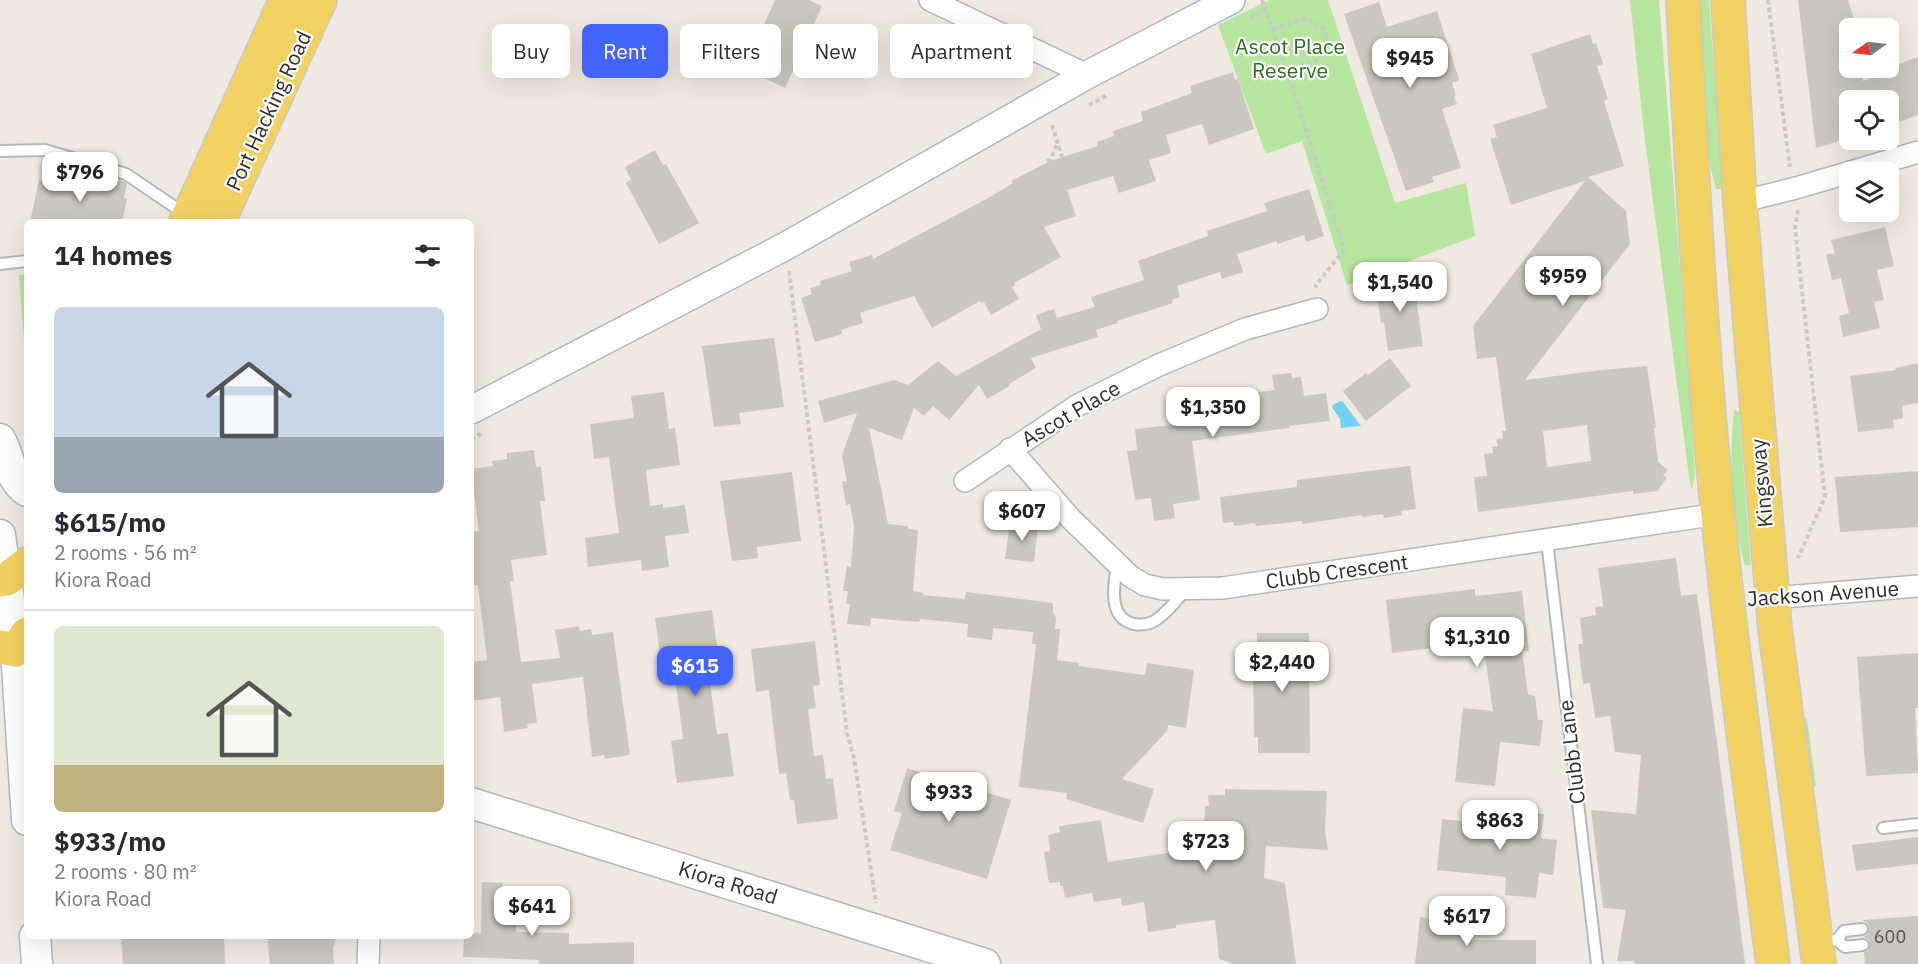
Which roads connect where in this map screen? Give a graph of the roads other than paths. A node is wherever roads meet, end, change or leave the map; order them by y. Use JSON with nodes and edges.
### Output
{"nodes":[{"id":1,"x":286,"y":0,"type":"edge"},
{"id":2,"x":320,"y":0,"type":"edge"},
{"id":3,"x":930,"y":0,"type":"edge"},
{"id":4,"x":1231,"y":0,"type":"edge"},
{"id":5,"x":1683,"y":0,"type":"edge"},
{"id":6,"x":1728,"y":0,"type":"edge"},
{"id":7,"x":1087,"y":75,"type":"junction"},
{"id":8,"x":0,"y":151,"type":"edge"},
{"id":9,"x":1918,"y":152,"type":"edge"},
{"id":10,"x":1740,"y":202,"type":"junction"},
{"id":11,"x":1694,"y":213,"type":"junction"},
{"id":12,"x":196,"y":219,"type":"edge"},
{"id":13,"x":198,"y":219,"type":"edge"},
{"id":14,"x":199,"y":219,"type":"edge"},
{"id":15,"x":24,"y":261,"type":"edge"},
{"id":16,"x":0,"y":264,"type":"edge"},
{"id":17,"x":1317,"y":309,"type":"road end"},
{"id":18,"x":474,"y":408,"type":"edge"},
{"id":19,"x":0,"y":439,"type":"edge"},
{"id":20,"x":1010,"y":450,"type":"junction"},
{"id":21,"x":965,"y":482,"type":"dead end"},
{"id":22,"x":24,"y":489,"type":"edge"},
{"id":23,"x":1718,"y":514,"type":"junction"},
{"id":24,"x":0,"y":535,"type":"edge"},
{"id":25,"x":1547,"y":541,"type":"junction"},
{"id":26,"x":1117,"y":564,"type":"junction"},
{"id":27,"x":1918,"y":586,"type":"edge"},
{"id":28,"x":12,"y":587,"type":"edge"},
{"id":29,"x":1186,"y":589,"type":"junction"},
{"id":30,"x":1772,"y":598,"type":"junction"},
{"id":31,"x":1728,"y":601,"type":"junction"},
{"id":32,"x":17,"y":646,"type":"edge"},
{"id":33,"x":24,"y":768,"type":"edge"},
{"id":34,"x":474,"y":805,"type":"edge"},
{"id":35,"x":1918,"y":824,"type":"edge"},
{"id":36,"x":1883,"y":828,"type":"dead end"},
{"id":37,"x":1862,"y":929,"type":"dead end"},
{"id":38,"x":35,"y":939,"type":"edge"},
{"id":39,"x":369,"y":939,"type":"edge"},
{"id":40,"x":1863,"y":945,"type":"dead end"},
{"id":41,"x":1824,"y":949,"type":"edge"},
{"id":42,"x":37,"y":964,"type":"edge"},
{"id":43,"x":368,"y":964,"type":"edge"},
{"id":44,"x":986,"y":964,"type":"edge"},
{"id":45,"x":1597,"y":964,"type":"edge"},
{"id":46,"x":1773,"y":964,"type":"edge"}],
"edges":[{"from":1,"to":13,"type":"main road","name":"Port Hacking Road"},
{"from":2,"to":14,"type":"main road","name":"Port Hacking Road"},
{"from":3,"to":7,"type":"street"},
{"from":4,"to":7,"type":"street"},
{"from":5,"to":11,"type":"main road"},
{"from":6,"to":10,"type":"main road","name":"Kingsway"},
{"from":7,"to":18,"type":"street"},
{"from":8,"to":12,"type":"lane"},
{"from":9,"to":10,"type":"street"},
{"from":10,"to":11,"type":"main road"},
{"from":10,"to":30,"type":"main road","name":"Kingsway"},
{"from":11,"to":23,"type":"main road"},
{"from":15,"to":16,"type":"lane"},
{"from":17,"to":20,"type":"street","name":"Ascot Place"},
{"from":19,"to":22,"type":"main road"},
{"from":20,"to":21,"type":"street","name":"Ascot Place"},
{"from":20,"to":26,"type":"street","name":"Clubb Crescent"},
{"from":23,"to":25,"type":"street","name":"Clubb Crescent"},
{"from":23,"to":31,"type":"main road"},
{"from":24,"to":28,"type":"main road"},
{"from":25,"to":29,"type":"street","name":"Clubb Crescent"},
{"from":25,"to":45,"type":"lane","name":"Clubb Lane"},
{"from":26,"to":29,"type":"street","name":"Clubb Crescent"},
{"from":26,"to":29,"type":"lane"},
{"from":27,"to":30,"type":"street","name":"Jackson Avenue"},
{"from":28,"to":32,"type":"main road"},
{"from":30,"to":31,"type":"main road","name":"Jackson Avenue"},
{"from":30,"to":41,"type":"main road","name":"Kingsway"},
{"from":31,"to":46,"type":"main road"},
{"from":32,"to":33,"type":"main road"},
{"from":34,"to":44,"type":"main road","name":"Kiora Road"},
{"from":35,"to":36,"type":"lane"},
{"from":37,"to":41,"type":"lane"},
{"from":38,"to":42,"type":"main road"},
{"from":39,"to":43,"type":"street"},
{"from":40,"to":41,"type":"lane"}]}
